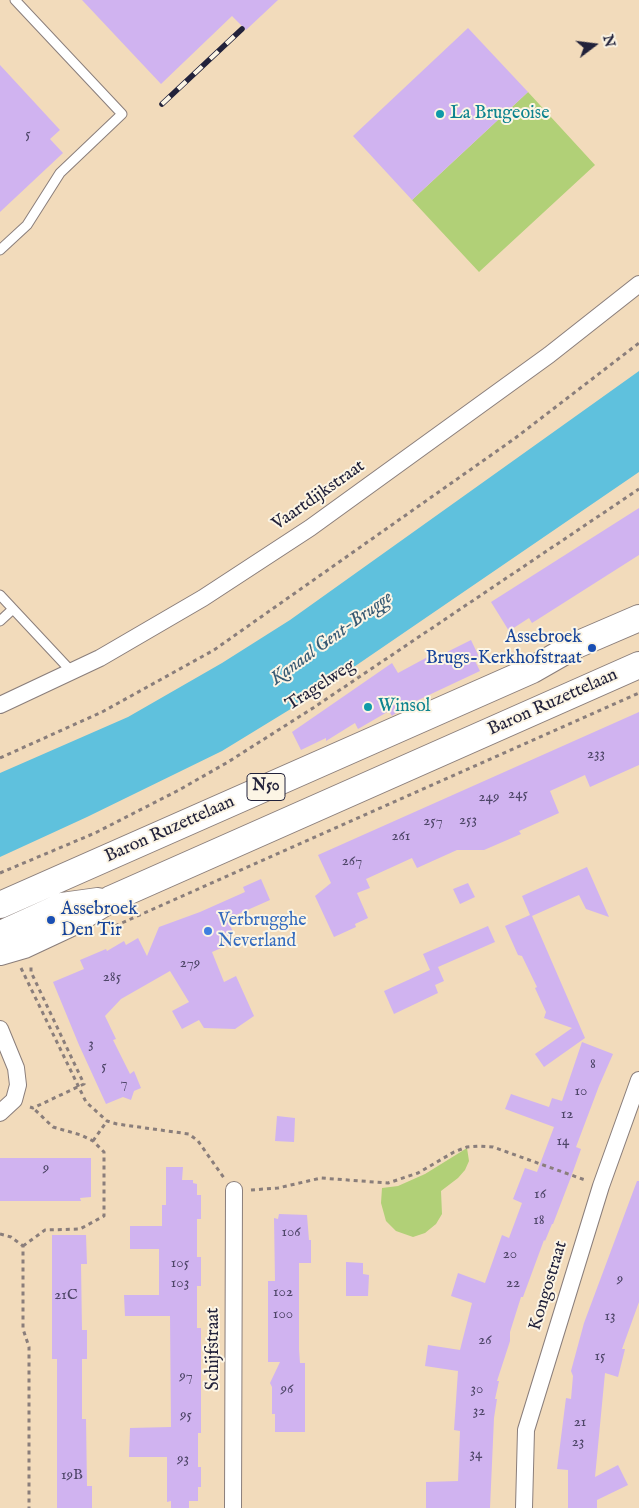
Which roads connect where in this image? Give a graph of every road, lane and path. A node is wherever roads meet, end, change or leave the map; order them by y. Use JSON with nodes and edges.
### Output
{"nodes":[{"id":1,"x":14,"y":0,"type":"edge"},
{"id":2,"x":0,"y":250,"type":"edge"},
{"id":3,"x":639,"y":284,"type":"edge"},
{"id":4,"x":639,"y":343,"type":"edge"},
{"id":5,"x":639,"y":489,"type":"edge"},
{"id":6,"x":0,"y":595,"type":"edge"},
{"id":7,"x":13,"y":609,"type":"junction"},
{"id":8,"x":639,"y":618,"type":"edge"},
{"id":9,"x":0,"y":621,"type":"edge"},
{"id":10,"x":639,"y":634,"type":"edge"},
{"id":11,"x":639,"y":665,"type":"edge"},
{"id":12,"x":532,"y":670,"type":"junction"},
{"id":13,"x":72,"y":672,"type":"junction"},
{"id":14,"x":639,"y":693,"type":"edge"},
{"id":15,"x":0,"y":705,"type":"edge"},
{"id":16,"x":0,"y":758,"type":"edge"},
{"id":17,"x":0,"y":873,"type":"edge"},
{"id":18,"x":111,"y":900,"type":"junction"},
{"id":19,"x":0,"y":905,"type":"edge"},
{"id":20,"x":113,"y":927,"type":"dead end"},
{"id":21,"x":0,"y":937,"type":"edge"},
{"id":22,"x":7,"y":961,"type":"edge"},
{"id":23,"x":21,"y":967,"type":"junction"},
{"id":24,"x":0,"y":1029,"type":"edge"},
{"id":25,"x":4,"y":1046,"type":"edge"},
{"id":26,"x":639,"y":1080,"type":"edge"},
{"id":27,"x":78,"y":1087,"type":"junction"},
{"id":28,"x":14,"y":1100,"type":"junction"},
{"id":29,"x":33,"y":1108,"type":"junction"},
{"id":30,"x":0,"y":1113,"type":"edge"},
{"id":31,"x":107,"y":1121,"type":"junction"},
{"id":32,"x":93,"y":1141,"type":"junction"},
{"id":33,"x":601,"y":1186,"type":"junction"},
{"id":34,"x":234,"y":1190,"type":"junction"},
{"id":35,"x":0,"y":1234,"type":"edge"},
{"id":36,"x":23,"y":1246,"type":"junction"},
{"id":37,"x":29,"y":1508,"type":"edge"},
{"id":38,"x":234,"y":1508,"type":"edge"},
{"id":39,"x":524,"y":1508,"type":"edge"}],
"edges":[{"from":1,"to":2,"type":"lane"},
{"from":3,"to":13,"type":"street","name":"Vaartdijkstraat"},
{"from":4,"to":16,"type":"path"},
{"from":5,"to":17,"type":"path","name":"Tragelweg"},
{"from":6,"to":7,"type":"lane"},
{"from":7,"to":9,"type":"lane"},
{"from":7,"to":13,"type":"lane"},
{"from":8,"to":12,"type":"main road","name":"Baron Ruzettelaan","number":"N50"},
{"from":10,"to":12,"type":"main road","name":"Baron Ruzettelaan","number":"N50"},
{"from":11,"to":18,"type":"main road","name":"Baron Ruzettelaan","number":"N50"},
{"from":12,"to":19,"type":"main road","name":"Baron Ruzettelaan","number":"N50"},
{"from":13,"to":15,"type":"street","name":"Vaartdijkstraat"},
{"from":14,"to":20,"type":"path"},
{"from":18,"to":21,"type":"main road","name":"Baron Ruzettelaan","number":"N50"},
{"from":18,"to":22,"type":"main road","name":"Baron Ruzettelaan","number":"N50"},
{"from":22,"to":23,"type":"path"},
{"from":23,"to":27,"type":"path"},
{"from":23,"to":27,"type":"path"},
{"from":24,"to":25,"type":"street"},
{"from":25,"to":28,"type":"street"},
{"from":26,"to":33,"type":"street","name":"Kongostraat"},
{"from":27,"to":29,"type":"path"},
{"from":27,"to":31,"type":"path"},
{"from":28,"to":29,"type":"path"},
{"from":28,"to":30,"type":"street"},
{"from":29,"to":32,"type":"path"},
{"from":31,"to":32,"type":"path"},
{"from":31,"to":34,"type":"path"},
{"from":32,"to":36,"type":"path"},
{"from":33,"to":34,"type":"path"},
{"from":33,"to":39,"type":"street","name":"Kongostraat"},
{"from":34,"to":38,"type":"street","name":"Schijfstraat"},
{"from":35,"to":36,"type":"path"},
{"from":36,"to":37,"type":"path"}]}
